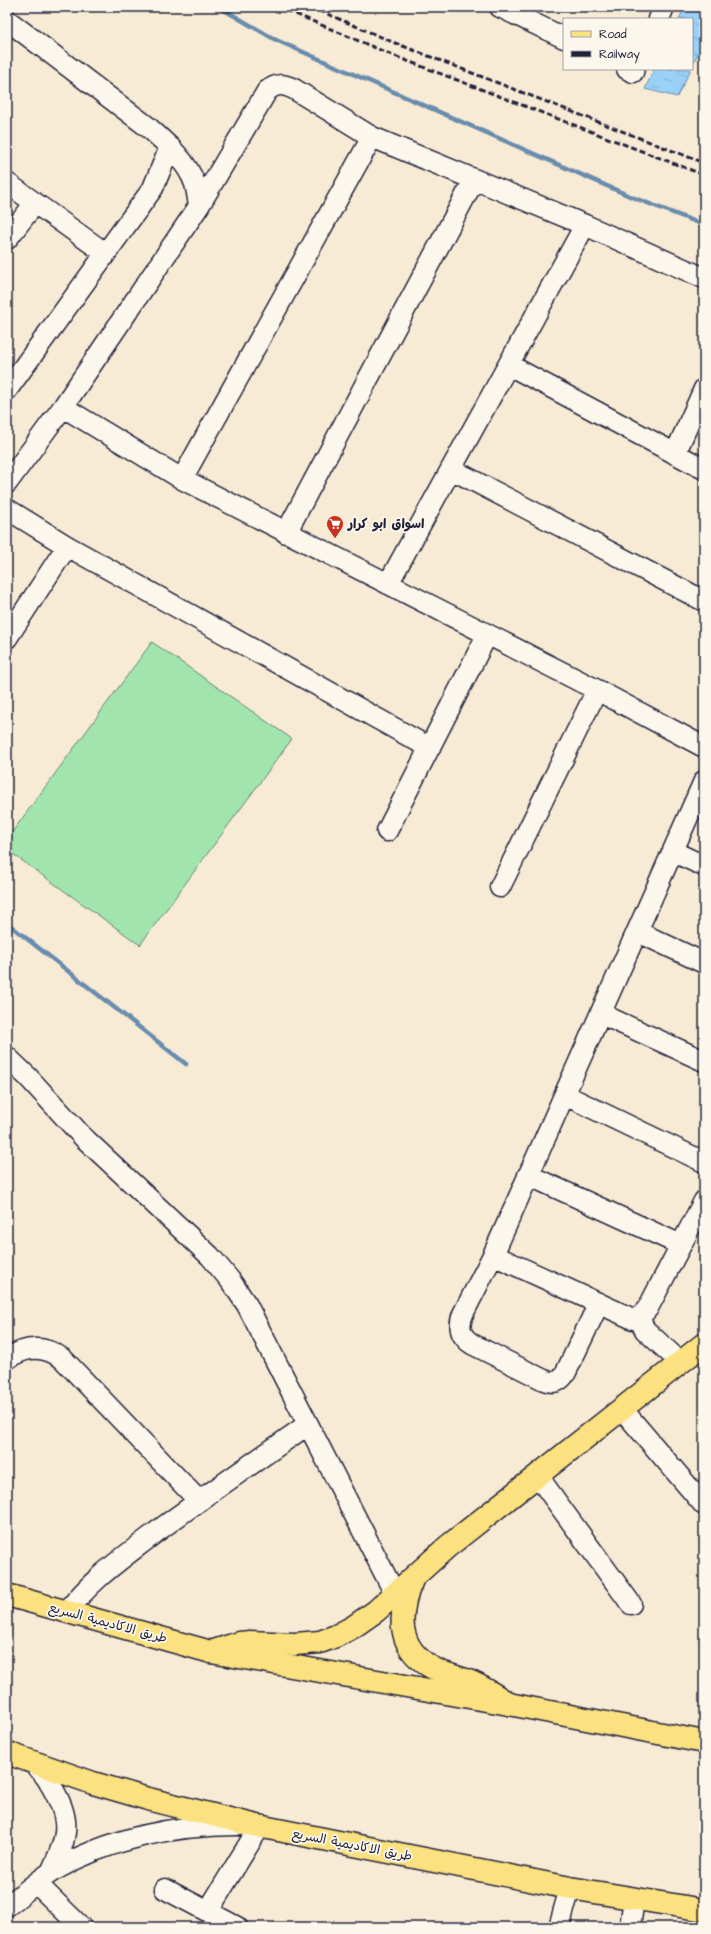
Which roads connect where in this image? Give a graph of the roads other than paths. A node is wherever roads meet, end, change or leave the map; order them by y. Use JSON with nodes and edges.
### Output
{"nodes":[{"id":1,"x":500,"y":7,"type":"edge"},
{"id":2,"x":664,"y":7,"type":"edge"},
{"id":3,"x":658,"y":18,"type":"edge"},
{"id":4,"x":7,"y":20,"type":"edge"},
{"id":5,"x":563,"y":38,"type":"edge"},
{"id":6,"x":372,"y":137,"type":"junction"},
{"id":7,"x":170,"y":147,"type":"junction"},
{"id":8,"x":474,"y":180,"type":"junction"},
{"id":9,"x":7,"y":183,"type":"edge"},
{"id":10,"x":35,"y":203,"type":"junction"},
{"id":11,"x":198,"y":206,"type":"junction"},
{"id":12,"x":585,"y":225,"type":"junction"},
{"id":13,"x":7,"y":239,"type":"edge"},
{"id":14,"x":104,"y":253,"type":"junction"},
{"id":15,"x":704,"y":278,"type":"edge"},
{"id":16,"x":509,"y":365,"type":"junction"},
{"id":17,"x":704,"y":389,"type":"edge"},
{"id":18,"x":7,"y":390,"type":"edge"},
{"id":19,"x":63,"y":407,"type":"junction"},
{"id":20,"x":675,"y":454,"type":"junction"},
{"id":21,"x":451,"y":469,"type":"junction"},
{"id":22,"x":704,"y":469,"type":"edge"},
{"id":23,"x":182,"y":479,"type":"junction"},
{"id":24,"x":7,"y":483,"type":"edge"},
{"id":25,"x":7,"y":509,"type":"edge"},
{"id":26,"x":286,"y":533,"type":"junction"},
{"id":27,"x":67,"y":546,"type":"junction"},
{"id":28,"x":388,"y":584,"type":"junction"},
{"id":29,"x":704,"y":601,"type":"edge"},
{"id":30,"x":487,"y":635,"type":"junction"},
{"id":31,"x":7,"y":638,"type":"edge"},
{"id":32,"x":597,"y":690,"type":"junction"},
{"id":33,"x":704,"y":747,"type":"edge"},
{"id":34,"x":430,"y":748,"type":"junction"},
{"id":35,"x":704,"y":781,"type":"edge"},
{"id":36,"x":387,"y":831,"type":"dead end"},
{"id":37,"x":674,"y":852,"type":"junction"},
{"id":38,"x":704,"y":866,"type":"edge"},
{"id":39,"x":500,"y":887,"type":"dead end"},
{"id":40,"x":638,"y":932,"type":"junction"},
{"id":41,"x":704,"y":963,"type":"edge"},
{"id":42,"x":601,"y":1014,"type":"junction"},
{"id":43,"x":7,"y":1057,"type":"edge"},
{"id":44,"x":704,"y":1061,"type":"edge"},
{"id":45,"x":565,"y":1095,"type":"junction"},
{"id":46,"x":704,"y":1162,"type":"edge"},
{"id":47,"x":528,"y":1175,"type":"junction"},
{"id":48,"x":704,"y":1201,"type":"edge"},
{"id":49,"x":681,"y":1245,"type":"junction"},
{"id":50,"x":493,"y":1255,"type":"junction"},
{"id":51,"x":599,"y":1303,"type":"junction"},
{"id":52,"x":639,"y":1318,"type":"junction"},
{"id":53,"x":696,"y":1355,"type":"edge"},
{"id":54,"x":7,"y":1359,"type":"edge"},
{"id":55,"x":622,"y":1409,"type":"junction"},
{"id":56,"x":307,"y":1425,"type":"junction"},
{"id":57,"x":537,"y":1475,"type":"junction"},
{"id":58,"x":199,"y":1501,"type":"junction"},
{"id":59,"x":704,"y":1505,"type":"edge"},
{"id":60,"x":415,"y":1574,"type":"junction"},
{"id":61,"x":395,"y":1594,"type":"junction"},
{"id":62,"x":7,"y":1595,"type":"edge"},
{"id":63,"x":631,"y":1604,"type":"dead end"},
{"id":64,"x":67,"y":1612,"type":"junction"},
{"id":65,"x":211,"y":1652,"type":"junction"},
{"id":66,"x":509,"y":1704,"type":"junction"},
{"id":67,"x":704,"y":1742,"type":"edge"},
{"id":68,"x":7,"y":1753,"type":"edge"},
{"id":69,"x":34,"y":1762,"type":"junction"},
{"id":70,"x":256,"y":1826,"type":"junction"},
{"id":71,"x":44,"y":1878,"type":"junction"},
{"id":72,"x":570,"y":1888,"type":"junction"},
{"id":73,"x":165,"y":1889,"type":"dead end"},
{"id":74,"x":634,"y":1899,"type":"junction"},
{"id":75,"x":7,"y":1906,"type":"edge"},
{"id":76,"x":704,"y":1910,"type":"edge"},
{"id":77,"x":208,"y":1912,"type":"junction"},
{"id":78,"x":81,"y":1927,"type":"edge"},
{"id":79,"x":238,"y":1927,"type":"edge"},
{"id":80,"x":559,"y":1927,"type":"edge"},
{"id":81,"x":630,"y":1927,"type":"edge"}],
"edges":[{"from":1,"to":5,"type":"street"},
{"from":2,"to":3,"type":"street"},
{"from":4,"to":7,"type":"street"},
{"from":6,"to":8,"type":"street"},
{"from":6,"to":11,"type":"street"},
{"from":6,"to":23,"type":"street"},
{"from":7,"to":11,"type":"street"},
{"from":7,"to":14,"type":"street"},
{"from":8,"to":12,"type":"street"},
{"from":8,"to":26,"type":"street"},
{"from":9,"to":10,"type":"street"},
{"from":10,"to":13,"type":"street"},
{"from":10,"to":14,"type":"street"},
{"from":11,"to":19,"type":"street"},
{"from":12,"to":15,"type":"street"},
{"from":12,"to":16,"type":"street"},
{"from":14,"to":18,"type":"street"},
{"from":16,"to":20,"type":"street"},
{"from":16,"to":21,"type":"street"},
{"from":17,"to":20,"type":"street"},
{"from":19,"to":23,"type":"street"},
{"from":19,"to":24,"type":"street"},
{"from":20,"to":22,"type":"street"},
{"from":21,"to":28,"type":"street"},
{"from":21,"to":29,"type":"street"},
{"from":23,"to":26,"type":"street"},
{"from":25,"to":27,"type":"street"},
{"from":26,"to":28,"type":"street"},
{"from":27,"to":31,"type":"street"},
{"from":27,"to":34,"type":"street"},
{"from":28,"to":30,"type":"street"},
{"from":30,"to":32,"type":"street"},
{"from":30,"to":34,"type":"street"},
{"from":32,"to":33,"type":"street"},
{"from":32,"to":39,"type":"street"},
{"from":34,"to":36,"type":"street"},
{"from":35,"to":37,"type":"street"},
{"from":37,"to":38,"type":"street"},
{"from":37,"to":40,"type":"street"},
{"from":40,"to":41,"type":"street"},
{"from":40,"to":42,"type":"street"},
{"from":42,"to":44,"type":"street"},
{"from":42,"to":45,"type":"street"},
{"from":43,"to":56,"type":"street"},
{"from":45,"to":46,"type":"street"},
{"from":45,"to":47,"type":"street"},
{"from":47,"to":49,"type":"street"},
{"from":47,"to":50,"type":"street"},
{"from":48,"to":49,"type":"street"},
{"from":49,"to":52,"type":"street"},
{"from":50,"to":51,"type":"street"},
{"from":50,"to":51,"type":"street"},
{"from":51,"to":52,"type":"street"},
{"from":52,"to":53,"type":"street"},
{"from":53,"to":55,"type":"main road"},
{"from":54,"to":58,"type":"street"},
{"from":55,"to":57,"type":"main road"},
{"from":55,"to":59,"type":"street"},
{"from":56,"to":58,"type":"street"},
{"from":56,"to":61,"type":"street"},
{"from":57,"to":60,"type":"main road"},
{"from":57,"to":63,"type":"street"},
{"from":58,"to":64,"type":"street"},
{"from":60,"to":61,"type":"main road"},
{"from":60,"to":66,"type":"main road"},
{"from":61,"to":65,"type":"main road"},
{"from":62,"to":64,"type":"main road","name":"طريق الاكاديمية السريع"},
{"from":64,"to":65,"type":"main road","name":"طريق الاكاديمية السريع"},
{"from":65,"to":66,"type":"main road","name":"طريق الاكاديمية السريع"},
{"from":66,"to":67,"type":"main road","name":"طريق الاكاديمية السريع"},
{"from":68,"to":69,"type":"main road","name":"طريق الاكاديمية السريع"},
{"from":69,"to":70,"type":"main road","name":"طريق الاكاديمية السريع"},
{"from":69,"to":71,"type":"street"},
{"from":70,"to":71,"type":"street"},
{"from":70,"to":72,"type":"main road","name":"طريق الاكاديمية السريع"},
{"from":70,"to":77,"type":"street"},
{"from":71,"to":75,"type":"street"},
{"from":71,"to":78,"type":"street"},
{"from":72,"to":74,"type":"main road","name":"طريق الاكاديمية السريع"},
{"from":72,"to":80,"type":"street"},
{"from":73,"to":77,"type":"street"},
{"from":74,"to":76,"type":"main road","name":"طريق الاكاديمية السريع"},
{"from":74,"to":81,"type":"street"},
{"from":77,"to":79,"type":"street"}]}
